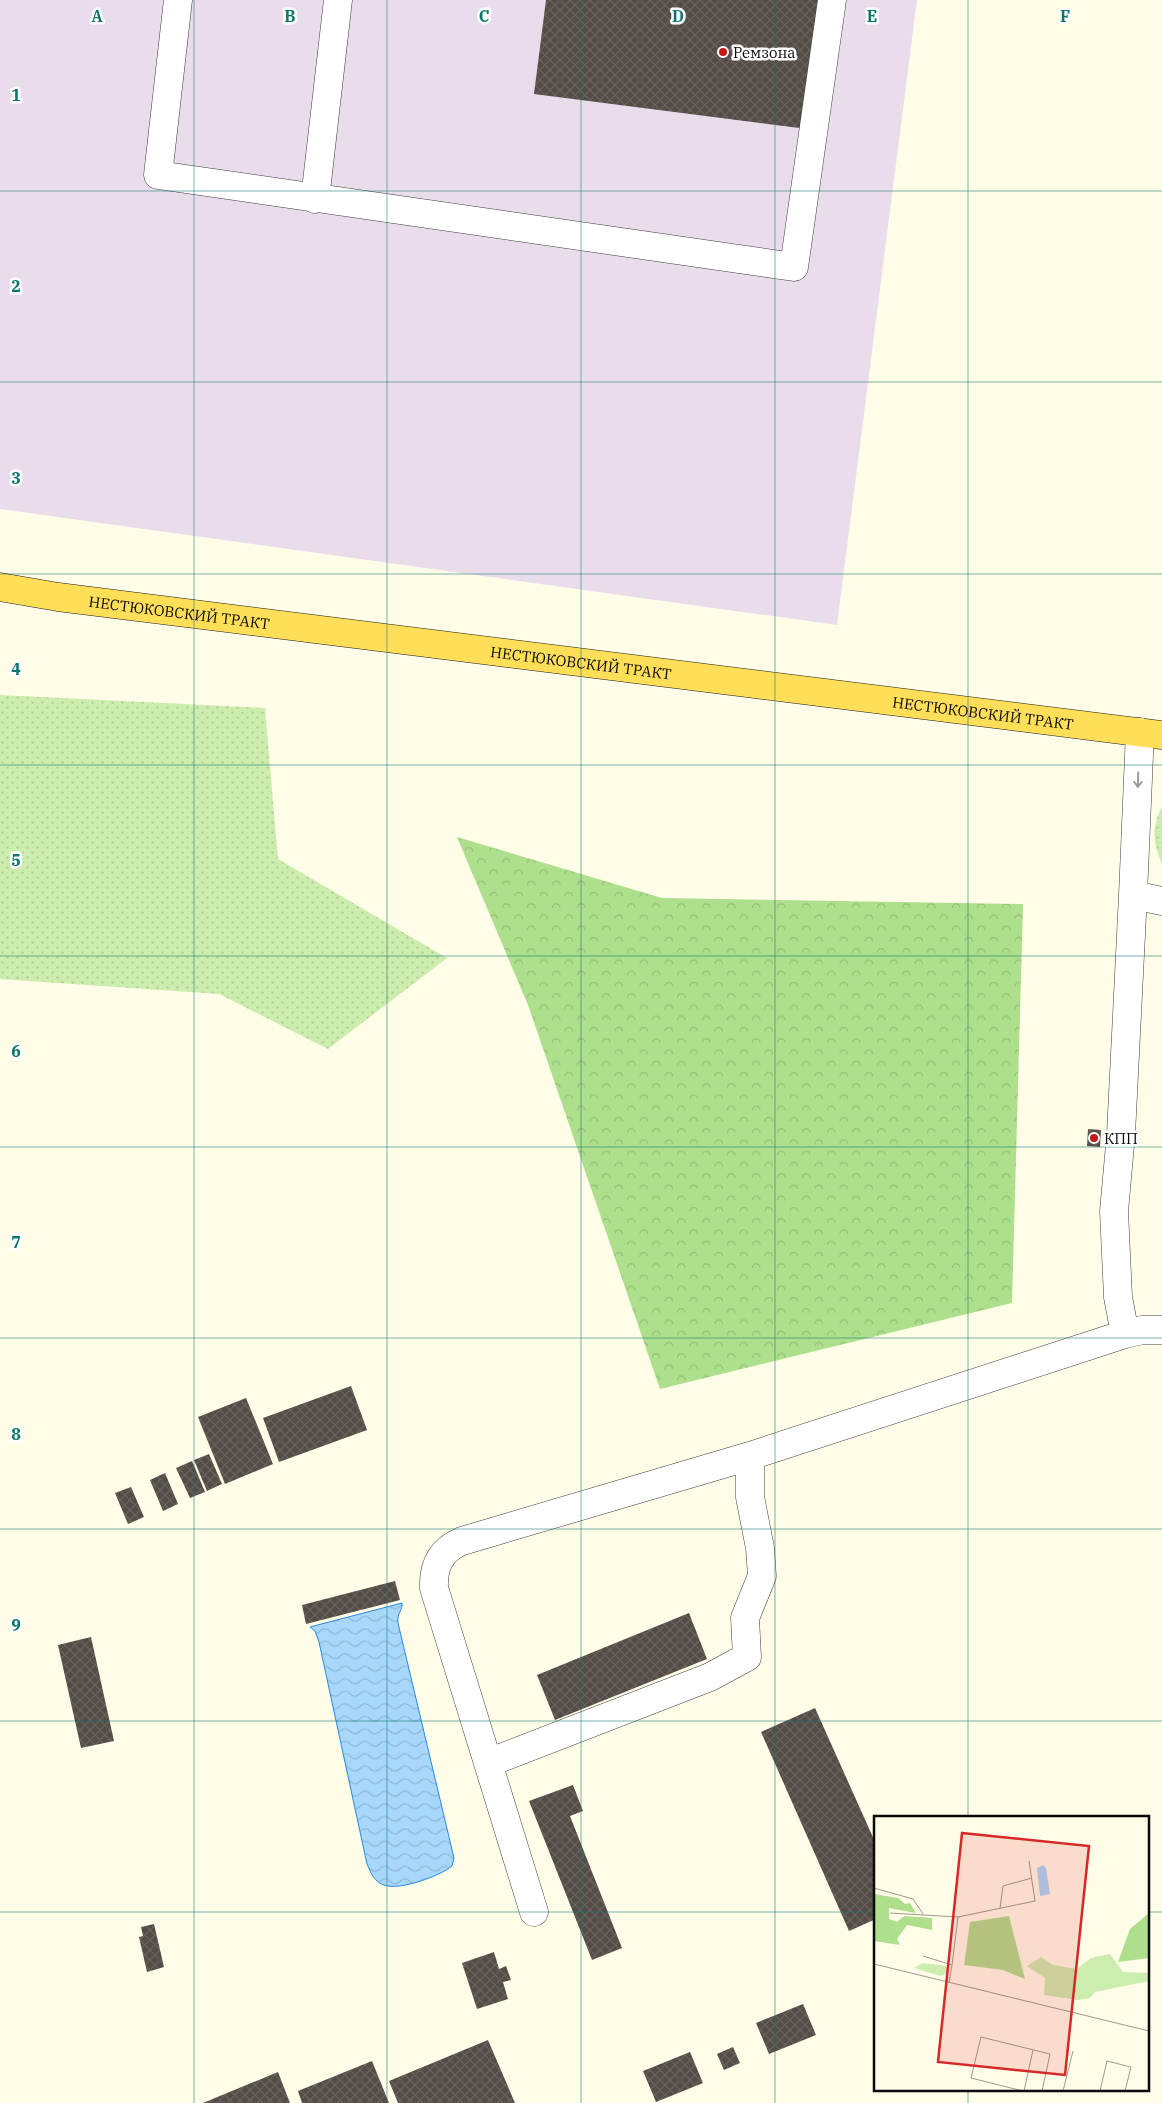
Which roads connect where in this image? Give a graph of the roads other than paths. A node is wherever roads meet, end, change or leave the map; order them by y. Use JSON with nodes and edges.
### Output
{"nodes":[{"id":1,"x":178,"y":0,"type":"edge"},
{"id":2,"x":338,"y":0,"type":"edge"},
{"id":3,"x":832,"y":0,"type":"edge"},
{"id":4,"x":315,"y":199,"type":"junction"},
{"id":5,"x":0,"y":588,"type":"edge"},
{"id":6,"x":1151,"y":733,"type":"edge"},
{"id":7,"x":1133,"y":895,"type":"junction"},
{"id":8,"x":1162,"y":900,"type":"edge"},
{"id":9,"x":1162,"y":1330,"type":"edge"},
{"id":10,"x":1125,"y":1334,"type":"junction"},
{"id":11,"x":750,"y":1456,"type":"junction"},
{"id":12,"x":488,"y":1763,"type":"junction"},
{"id":13,"x":534,"y":1912,"type":"dead end"}],
"edges":[{"from":1,"to":4,"type":"lane"},
{"from":2,"to":4,"type":"lane"},
{"from":3,"to":4,"type":"lane"},
{"from":5,"to":6,"type":"main road","name":"НЕСТЮКОВСКИЙ ТРАКТ"},
{"from":6,"to":7,"type":"lane","one_way":true},
{"from":7,"to":8,"type":"lane"},
{"from":7,"to":10,"type":"lane"},
{"from":9,"to":10,"type":"lane"},
{"from":10,"to":11,"type":"lane"},
{"from":11,"to":12,"type":"lane"},
{"from":11,"to":12,"type":"lane"},
{"from":12,"to":13,"type":"lane"}]}
